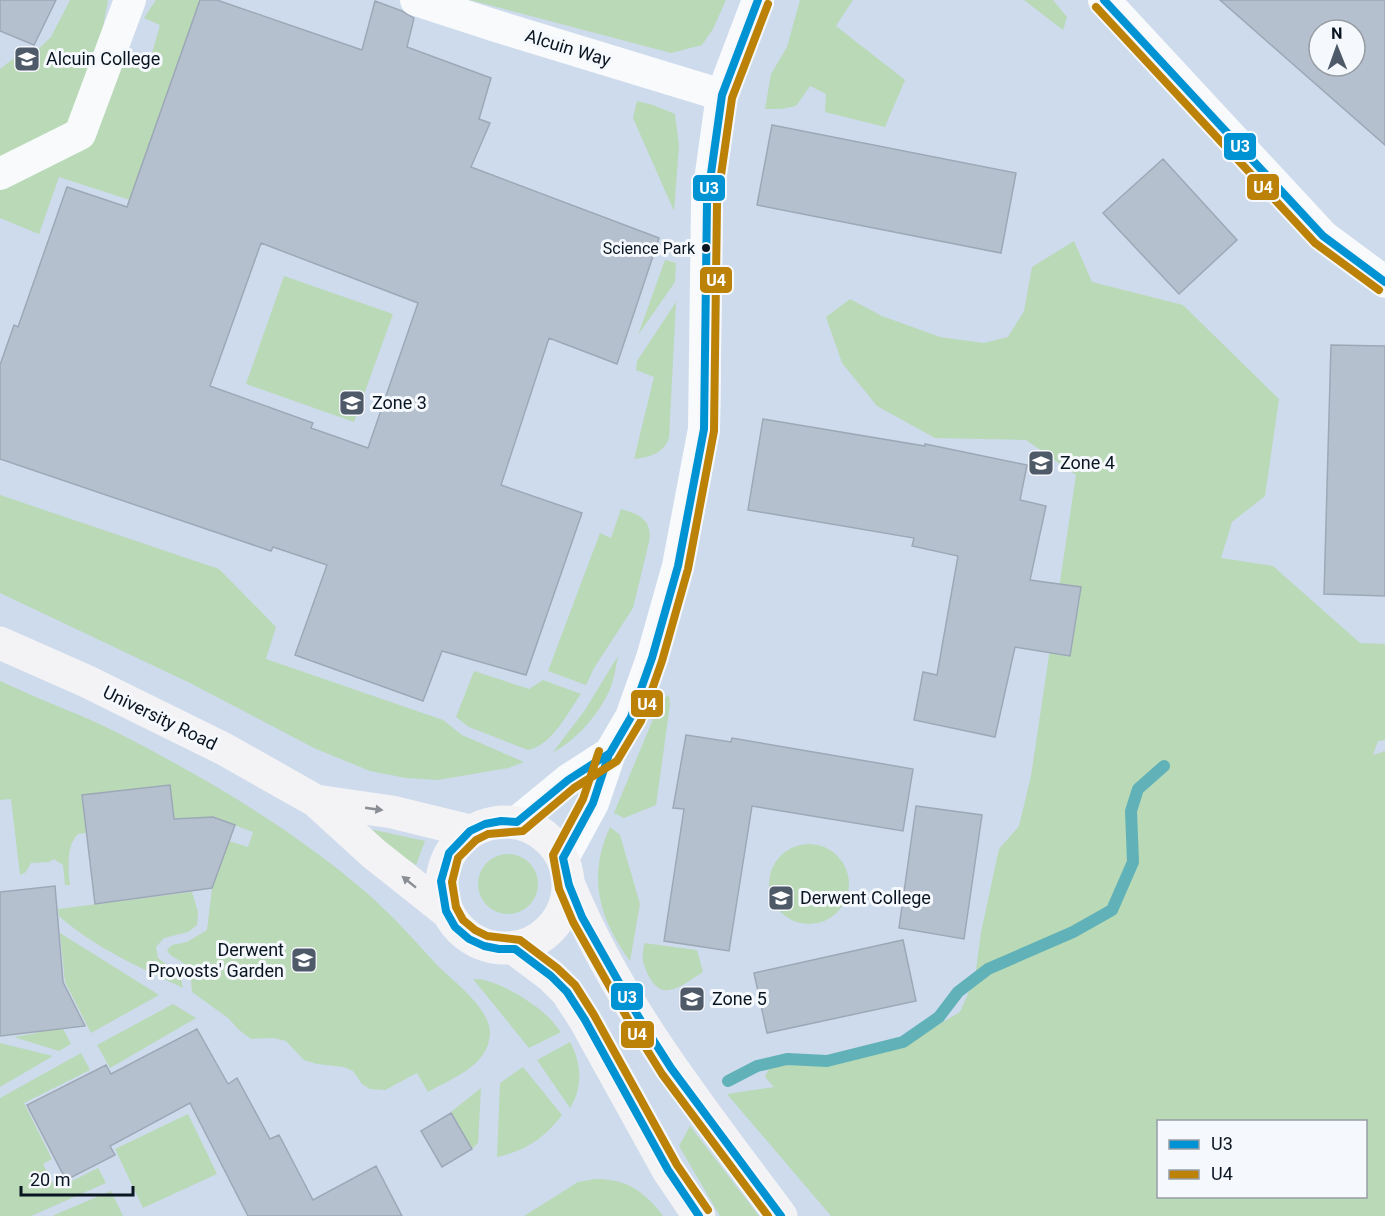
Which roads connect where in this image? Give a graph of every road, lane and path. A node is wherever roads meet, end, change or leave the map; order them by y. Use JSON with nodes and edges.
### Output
{"nodes":[{"id":1,"x":130,"y":0,"type":"edge"},
{"id":2,"x":416,"y":0,"type":"edge"},
{"id":3,"x":758,"y":0,"type":"edge"},
{"id":4,"x":1104,"y":0,"type":"edge"},
{"id":5,"x":722,"y":95,"type":"junction"},
{"id":6,"x":0,"y":174,"type":"edge"},
{"id":7,"x":1385,"y":282,"type":"edge"},
{"id":8,"x":0,"y":643,"type":"edge"},
{"id":9,"x":609,"y":753,"type":"junction"},
{"id":10,"x":316,"y":801,"type":"junction"},
{"id":11,"x":517,"y":822,"type":"junction"},
{"id":12,"x":470,"y":831,"type":"junction"},
{"id":13,"x":566,"y":872,"type":"junction"},
{"id":14,"x":446,"y":911,"type":"junction"},
{"id":15,"x":515,"y":949,"type":"junction"},
{"id":16,"x":699,"y":1216,"type":"edge"},
{"id":17,"x":781,"y":1216,"type":"edge"}],
"edges":[{"from":1,"to":6,"type":"street"},
{"from":2,"to":5,"type":"street","name":"Alcuin Way"},
{"from":3,"to":5,"type":"street"},
{"from":4,"to":7,"type":"street"},
{"from":5,"to":9,"type":"street"},
{"from":8,"to":10,"type":"street","name":"University Road"},
{"from":9,"to":11,"type":"street"},
{"from":9,"to":13,"type":"street"},
{"from":10,"to":12,"type":"street","name":"University Road","one_way":true},
{"from":14,"to":10,"type":"street","name":"University Road","one_way":true},
{"from":11,"to":12,"type":"street"},
{"from":11,"to":13,"type":"street"},
{"from":12,"to":14,"type":"street"},
{"from":13,"to":15,"type":"street"},
{"from":13,"to":17,"type":"street"},
{"from":14,"to":15,"type":"street"},
{"from":15,"to":16,"type":"street"}]}
